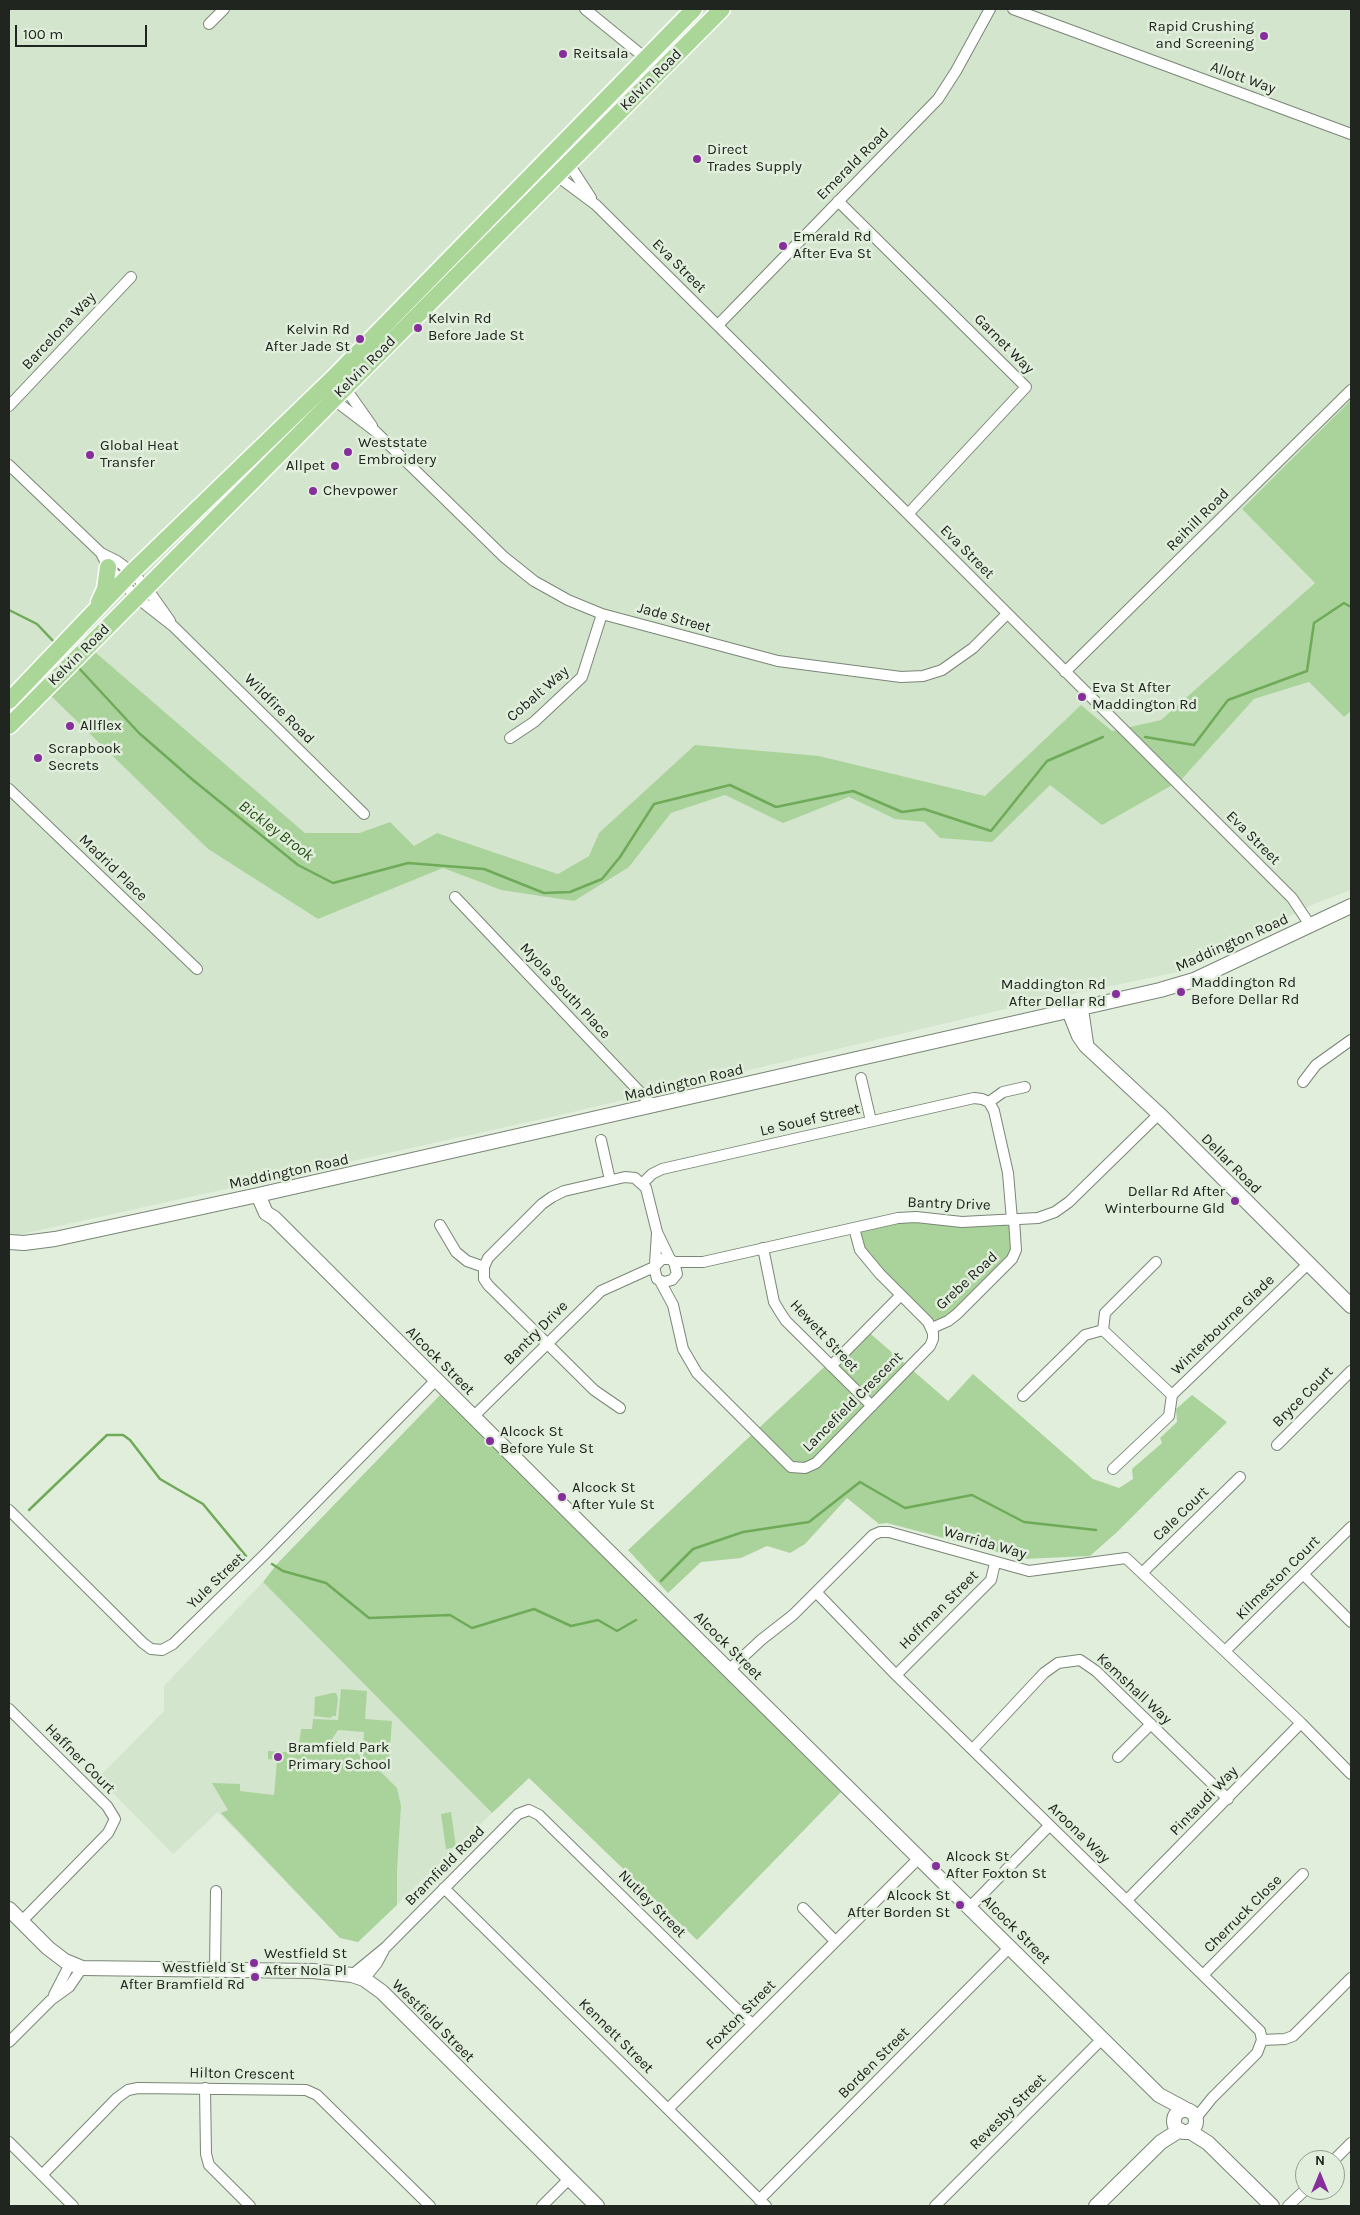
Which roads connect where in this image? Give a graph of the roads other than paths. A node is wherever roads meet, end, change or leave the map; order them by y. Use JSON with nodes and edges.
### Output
{"nodes":[{"id":1,"x":224,"y":9,"type":"edge"},
{"id":2,"x":585,"y":9,"type":"edge"},
{"id":3,"x":694,"y":9,"type":"edge"},
{"id":4,"x":722,"y":9,"type":"edge"},
{"id":5,"x":990,"y":9,"type":"edge"},
{"id":6,"x":1013,"y":9,"type":"edge"},
{"id":7,"x":209,"y":24,"type":"dead end"},
{"id":8,"x":645,"y":57,"type":"junction"},
{"id":9,"x":660,"y":70,"type":"junction"},
{"id":10,"x":1351,"y":134,"type":"edge"},
{"id":11,"x":557,"y":151,"type":"junction"},
{"id":12,"x":544,"y":164,"type":"junction"},
{"id":13,"x":569,"y":164,"type":"junction"},
{"id":14,"x":557,"y":176,"type":"junction"},
{"id":15,"x":838,"y":201,"type":"junction"},
{"id":16,"x":596,"y":205,"type":"junction"},
{"id":17,"x":131,"y":277,"type":"dead end"},
{"id":18,"x":419,"y":313,"type":"junction"},
{"id":19,"x":394,"y":316,"type":"junction"},
{"id":20,"x":718,"y":325,"type":"junction"},
{"id":21,"x":340,"y":381,"type":"junction"},
{"id":22,"x":1351,"y":390,"type":"edge"},
{"id":23,"x":327,"y":394,"type":"junction"},
{"id":24,"x":9,"y":406,"type":"edge"},
{"id":25,"x":375,"y":431,"type":"junction"},
{"id":26,"x":9,"y":465,"type":"edge"},
{"id":27,"x":908,"y":514,"type":"junction"},
{"id":28,"x":104,"y":560,"type":"junction"},
{"id":29,"x":127,"y":577,"type":"junction"},
{"id":30,"x":141,"y":592,"type":"junction"},
{"id":31,"x":96,"y":609,"type":"junction"},
{"id":32,"x":602,"y":614,"type":"junction"},
{"id":33,"x":1007,"y":614,"type":"junction"},
{"id":34,"x":1065,"y":672,"type":"junction"},
{"id":35,"x":9,"y":700,"type":"edge"},
{"id":36,"x":9,"y":726,"type":"edge"},
{"id":37,"x":510,"y":738,"type":"dead end"},
{"id":38,"x":9,"y":789,"type":"edge"},
{"id":39,"x":364,"y":814,"type":"dead end"},
{"id":40,"x":455,"y":897,"type":"dead end"},
{"id":41,"x":1351,"y":906,"type":"edge"},
{"id":42,"x":1310,"y":925,"type":"junction"},
{"id":43,"x":197,"y":969,"type":"dead end"},
{"id":44,"x":1075,"y":1010,"type":"junction"},
{"id":45,"x":1351,"y":1040,"type":"edge"},
{"id":46,"x":861,"y":1078,"type":"dead end"},
{"id":47,"x":1302,"y":1082,"type":"dead end"},
{"id":48,"x":1025,"y":1086,"type":"dead end"},
{"id":49,"x":989,"y":1102,"type":"junction"},
{"id":50,"x":653,"y":1106,"type":"junction"},
{"id":51,"x":1158,"y":1114,"type":"junction"},
{"id":52,"x":871,"y":1122,"type":"junction"},
{"id":53,"x":601,"y":1140,"type":"dead end"},
{"id":54,"x":610,"y":1180,"type":"junction"},
{"id":55,"x":643,"y":1184,"type":"junction"},
{"id":56,"x":264,"y":1194,"type":"junction"},
{"id":57,"x":1013,"y":1220,"type":"junction"},
{"id":58,"x":440,"y":1225,"type":"dead end"},
{"id":59,"x":854,"y":1228,"type":"junction"},
{"id":60,"x":657,"y":1232,"type":"junction"},
{"id":61,"x":9,"y":1242,"type":"edge"},
{"id":62,"x":762,"y":1248,"type":"junction"},
{"id":63,"x":672,"y":1260,"type":"junction"},
{"id":64,"x":703,"y":1262,"type":"junction"},
{"id":65,"x":1156,"y":1262,"type":"dead end"},
{"id":66,"x":1308,"y":1264,"type":"junction"},
{"id":67,"x":654,"y":1266,"type":"junction"},
{"id":68,"x":484,"y":1267,"type":"junction"},
{"id":69,"x":676,"y":1276,"type":"junction"},
{"id":70,"x":627,"y":1280,"type":"junction"},
{"id":71,"x":659,"y":1280,"type":"junction"},
{"id":72,"x":901,"y":1295,"type":"junction"},
{"id":73,"x":673,"y":1305,"type":"junction"},
{"id":74,"x":1351,"y":1306,"type":"edge"},
{"id":75,"x":932,"y":1328,"type":"junction"},
{"id":76,"x":1103,"y":1330,"type":"junction"},
{"id":77,"x":548,"y":1343,"type":"junction"},
{"id":78,"x":831,"y":1366,"type":"junction"},
{"id":79,"x":1351,"y":1371,"type":"edge"},
{"id":80,"x":436,"y":1380,"type":"junction"},
{"id":81,"x":1172,"y":1395,"type":"junction"},
{"id":82,"x":1023,"y":1396,"type":"dead end"},
{"id":83,"x":872,"y":1406,"type":"junction"},
{"id":84,"x":620,"y":1408,"type":"dead end"},
{"id":85,"x":474,"y":1416,"type":"junction"},
{"id":86,"x":1277,"y":1445,"type":"dead end"},
{"id":87,"x":1112,"y":1469,"type":"dead end"},
{"id":88,"x":1240,"y":1477,"type":"dead end"},
{"id":89,"x":9,"y":1510,"type":"edge"},
{"id":90,"x":1351,"y":1527,"type":"edge"},
{"id":91,"x":995,"y":1563,"type":"junction"},
{"id":92,"x":1143,"y":1572,"type":"junction"},
{"id":93,"x":1304,"y":1575,"type":"junction"},
{"id":94,"x":816,"y":1592,"type":"junction"},
{"id":95,"x":1351,"y":1622,"type":"edge"},
{"id":96,"x":1225,"y":1651,"type":"junction"},
{"id":97,"x":729,"y":1670,"type":"junction"},
{"id":98,"x":896,"y":1675,"type":"junction"},
{"id":99,"x":9,"y":1709,"type":"edge"},
{"id":100,"x":1301,"y":1723,"type":"junction"},
{"id":101,"x":1151,"y":1724,"type":"junction"},
{"id":102,"x":973,"y":1749,"type":"junction"},
{"id":103,"x":1118,"y":1757,"type":"dead end"},
{"id":104,"x":1351,"y":1774,"type":"edge"},
{"id":105,"x":1228,"y":1799,"type":"junction"},
{"id":106,"x":528,"y":1810,"type":"joint"},
{"id":107,"x":1049,"y":1826,"type":"junction"},
{"id":108,"x":920,"y":1857,"type":"junction"},
{"id":109,"x":1303,"y":1874,"type":"dead end"},
{"id":110,"x":444,"y":1888,"type":"junction"},
{"id":111,"x":216,"y":1891,"type":"dead end"},
{"id":112,"x":1128,"y":1900,"type":"junction"},
{"id":113,"x":970,"y":1907,"type":"junction"},
{"id":114,"x":803,"y":1908,"type":"dead end"},
{"id":115,"x":9,"y":1909,"type":"edge"},
{"id":116,"x":21,"y":1922,"type":"junction"},
{"id":117,"x":835,"y":1941,"type":"junction"},
{"id":118,"x":1010,"y":1947,"type":"junction"},
{"id":119,"x":76,"y":1966,"type":"junction"},
{"id":120,"x":215,"y":1970,"type":"junction"},
{"id":121,"x":1204,"y":1974,"type":"junction"},
{"id":122,"x":358,"y":1977,"type":"junction"},
{"id":123,"x":1351,"y":1978,"type":"edge"},
{"id":124,"x":752,"y":2024,"type":"junction"},
{"id":125,"x":1102,"y":2039,"type":"junction"},
{"id":126,"x":1262,"y":2040,"type":"junction"},
{"id":127,"x":9,"y":2042,"type":"edge"},
{"id":128,"x":205,"y":2088,"type":"junction"},
{"id":129,"x":668,"y":2110,"type":"junction"},
{"id":130,"x":1186,"y":2120,"type":"junction"},
{"id":131,"x":9,"y":2142,"type":"edge"},
{"id":132,"x":42,"y":2175,"type":"junction"},
{"id":133,"x":569,"y":2179,"type":"junction"},
{"id":134,"x":762,"y":2203,"type":"edge"},
{"id":135,"x":1100,"y":2205,"type":"edge"},
{"id":136,"x":73,"y":2206,"type":"edge"},
{"id":137,"x":250,"y":2206,"type":"edge"},
{"id":138,"x":430,"y":2206,"type":"edge"},
{"id":139,"x":542,"y":2206,"type":"edge"},
{"id":140,"x":596,"y":2206,"type":"edge"},
{"id":141,"x":935,"y":2206,"type":"edge"},
{"id":142,"x":1272,"y":2206,"type":"edge"}],
"edges":[{"from":1,"to":7,"type":"street"},
{"from":2,"to":8,"type":"street"},
{"from":3,"to":8,"type":"main road","name":"Kelvin Road"},
{"from":4,"to":9,"type":"main road","name":"Kelvin Road"},
{"from":5,"to":15,"type":"street","name":"Emerald Road"},
{"from":6,"to":10,"type":"street","name":"Allott Way"},
{"from":8,"to":9,"type":"street"},
{"from":8,"to":11,"type":"main road","name":"Kelvin Road"},
{"from":9,"to":13,"type":"main road","name":"Kelvin Road"},
{"from":11,"to":12,"type":"main road","name":"Kelvin Road"},
{"from":11,"to":13,"type":"street","name":"Eva Street"},
{"from":12,"to":14,"type":"street","name":"Eva Street"},
{"from":12,"to":19,"type":"main road","name":"Kelvin Road"},
{"from":13,"to":14,"type":"main road","name":"Kelvin Road"},
{"from":13,"to":16,"type":"street","name":"Eva Street"},
{"from":14,"to":16,"type":"street","name":"Eva Street"},
{"from":14,"to":18,"type":"main road","name":"Kelvin Road"},
{"from":15,"to":20,"type":"street","name":"Emerald Road"},
{"from":15,"to":27,"type":"street","name":"Garnet Way"},
{"from":16,"to":20,"type":"street","name":"Eva Street"},
{"from":17,"to":24,"type":"street","name":"Barcelona Way"},
{"from":18,"to":19,"type":"main road"},
{"from":18,"to":21,"type":"main road","name":"Kelvin Road"},
{"from":19,"to":21,"type":"main road","name":"Kelvin Road"},
{"from":20,"to":27,"type":"street","name":"Eva Street"},
{"from":21,"to":23,"type":"main road","name":"Kelvin Road"},
{"from":21,"to":25,"type":"street","name":"Jade Street"},
{"from":22,"to":34,"type":"street","name":"Reihill Road"},
{"from":23,"to":25,"type":"street","name":"Jade Street"},
{"from":23,"to":29,"type":"main road","name":"Kelvin Road"},
{"from":23,"to":30,"type":"main road","name":"Kelvin Road"},
{"from":25,"to":32,"type":"street","name":"Jade Street"},
{"from":26,"to":28,"type":"street","name":"Wildfire Road"},
{"from":27,"to":33,"type":"street","name":"Eva Street"},
{"from":28,"to":29,"type":"street","name":"Wildfire Road"},
{"from":28,"to":29,"type":"street","name":"Wildfire Road"},
{"from":28,"to":31,"type":"main road"},
{"from":29,"to":30,"type":"street","name":"Wildfire Road"},
{"from":29,"to":30,"type":"street","name":"Wildfire Road"},
{"from":29,"to":31,"type":"main road","name":"Kelvin Road"},
{"from":30,"to":36,"type":"main road","name":"Kelvin Road"},
{"from":30,"to":39,"type":"street","name":"Wildfire Road"},
{"from":31,"to":35,"type":"main road","name":"Kelvin Road"},
{"from":32,"to":33,"type":"street","name":"Jade Street"},
{"from":32,"to":37,"type":"street","name":"Cobalt Way"},
{"from":33,"to":34,"type":"street","name":"Eva Street"},
{"from":34,"to":42,"type":"street","name":"Eva Street"},
{"from":38,"to":43,"type":"street","name":"Madrid Place"},
{"from":40,"to":50,"type":"street","name":"Myola South Place"},
{"from":41,"to":42,"type":"main road","name":"Maddington Road"},
{"from":42,"to":44,"type":"main road","name":"Maddington Road"},
{"from":44,"to":50,"type":"main road","name":"Maddington Road"},
{"from":44,"to":51,"type":"main road","name":"Dellar Road"},
{"from":45,"to":47,"type":"street"},
{"from":46,"to":52,"type":"street"},
{"from":48,"to":49,"type":"street"},
{"from":49,"to":52,"type":"street","name":"Le Souef Street"},
{"from":49,"to":57,"type":"street"},
{"from":50,"to":56,"type":"main road","name":"Maddington Road"},
{"from":51,"to":57,"type":"street","name":"Bantry Drive"},
{"from":51,"to":66,"type":"main road","name":"Dellar Road"},
{"from":52,"to":55,"type":"street","name":"Le Souef Street"},
{"from":53,"to":54,"type":"street"},
{"from":54,"to":55,"type":"street"},
{"from":54,"to":68,"type":"street"},
{"from":55,"to":60,"type":"street"},
{"from":56,"to":61,"type":"main road","name":"Maddington Road"},
{"from":56,"to":80,"type":"main road","name":"Alcock Street"},
{"from":57,"to":59,"type":"street","name":"Bantry Drive"},
{"from":57,"to":75,"type":"street","name":"Grebe Road"},
{"from":58,"to":68,"type":"street"},
{"from":59,"to":62,"type":"street","name":"Bantry Drive"},
{"from":59,"to":72,"type":"street"},
{"from":60,"to":63,"type":"street"},
{"from":60,"to":67,"type":"street"},
{"from":62,"to":64,"type":"street","name":"Bantry Drive"},
{"from":62,"to":78,"type":"street","name":"Hewett Street"},
{"from":63,"to":64,"type":"street","name":"Bantry Drive"},
{"from":63,"to":67,"type":"street"},
{"from":63,"to":69,"type":"street"},
{"from":64,"to":69,"type":"street","name":"Bantry Drive"},
{"from":65,"to":76,"type":"street"},
{"from":66,"to":74,"type":"main road","name":"Dellar Road"},
{"from":66,"to":81,"type":"street","name":"Winterbourne Glade"},
{"from":67,"to":70,"type":"street","name":"Bantry Drive"},
{"from":67,"to":71,"type":"street"},
{"from":68,"to":77,"type":"street"},
{"from":69,"to":71,"type":"street"},
{"from":69,"to":73,"type":"street","name":"Lancefield Crescent"},
{"from":70,"to":71,"type":"street","name":"Bantry Drive"},
{"from":70,"to":77,"type":"street","name":"Bantry Drive"},
{"from":71,"to":73,"type":"street","name":"Lancefield Crescent"},
{"from":72,"to":75,"type":"street"},
{"from":72,"to":78,"type":"street"},
{"from":73,"to":83,"type":"street","name":"Lancefield Crescent"},
{"from":75,"to":83,"type":"street","name":"Lancefield Crescent"},
{"from":76,"to":81,"type":"street","name":"Winterbourne Glade"},
{"from":76,"to":82,"type":"street"},
{"from":77,"to":84,"type":"street"},
{"from":77,"to":85,"type":"street","name":"Bantry Drive"},
{"from":78,"to":83,"type":"street","name":"Hewett Street"},
{"from":79,"to":86,"type":"street","name":"Bryce Court"},
{"from":80,"to":85,"type":"main road","name":"Alcock Street"},
{"from":80,"to":89,"type":"street","name":"Yule Street"},
{"from":81,"to":87,"type":"street"},
{"from":85,"to":97,"type":"main road","name":"Alcock Street"},
{"from":88,"to":92,"type":"street","name":"Cale Court"},
{"from":90,"to":93,"type":"street","name":"Kilmeston Court"},
{"from":91,"to":92,"type":"street","name":"Warrida Way"},
{"from":91,"to":94,"type":"street","name":"Warrida Way"},
{"from":91,"to":98,"type":"street","name":"Hoffman Street"},
{"from":92,"to":96,"type":"street","name":"Warrida Way"},
{"from":93,"to":95,"type":"street"},
{"from":93,"to":96,"type":"street","name":"Kilmeston Court"},
{"from":94,"to":97,"type":"street","name":"Warrida Way"},
{"from":94,"to":98,"type":"street","name":"Aroona Way"},
{"from":96,"to":100,"type":"street","name":"Warrida Way"},
{"from":97,"to":108,"type":"main road","name":"Alcock Street"},
{"from":98,"to":102,"type":"street","name":"Aroona Way"},
{"from":99,"to":116,"type":"street","name":"Haffner Court"},
{"from":100,"to":104,"type":"street","name":"Warrida Way"},
{"from":100,"to":105,"type":"street","name":"Pintaudi Way"},
{"from":101,"to":102,"type":"street","name":"Kemshall Way"},
{"from":101,"to":103,"type":"street"},
{"from":101,"to":105,"type":"street","name":"Kemshall Way"},
{"from":102,"to":107,"type":"street","name":"Aroona Way"},
{"from":105,"to":112,"type":"street","name":"Pintaudi Way"},
{"from":106,"to":110,"type":"street","name":"Bramfield Road"},
{"from":106,"to":124,"type":"street","name":"Nutley Street"},
{"from":107,"to":112,"type":"street","name":"Aroona Way"},
{"from":107,"to":113,"type":"street"},
{"from":108,"to":113,"type":"main road","name":"Alcock Street"},
{"from":108,"to":117,"type":"street","name":"Foxton Street"},
{"from":109,"to":121,"type":"street","name":"Cherruck Close"},
{"from":110,"to":122,"type":"street","name":"Bramfield Road"},
{"from":110,"to":129,"type":"street","name":"Kennett Street"},
{"from":111,"to":120,"type":"street"},
{"from":112,"to":121,"type":"street","name":"Aroona Way"},
{"from":113,"to":118,"type":"main road","name":"Alcock Street"},
{"from":114,"to":117,"type":"street"},
{"from":115,"to":116,"type":"main road"},
{"from":116,"to":119,"type":"main road"},
{"from":117,"to":124,"type":"street","name":"Foxton Street"},
{"from":118,"to":125,"type":"main road","name":"Alcock Street"},
{"from":118,"to":134,"type":"street","name":"Borden Street"},
{"from":119,"to":120,"type":"main road","name":"Westfield Street"},
{"from":119,"to":127,"type":"street"},
{"from":120,"to":122,"type":"main road","name":"Westfield Street"},
{"from":121,"to":126,"type":"street","name":"Aroona Way"},
{"from":122,"to":133,"type":"main road","name":"Westfield Street"},
{"from":123,"to":126,"type":"street"},
{"from":124,"to":129,"type":"street","name":"Foxton Street"},
{"from":125,"to":130,"type":"main road","name":"Alcock Street"},
{"from":125,"to":141,"type":"street","name":"Revesby Street"},
{"from":126,"to":130,"type":"street"},
{"from":128,"to":132,"type":"street","name":"Hilton Crescent"},
{"from":128,"to":137,"type":"street"},
{"from":128,"to":138,"type":"street","name":"Hilton Crescent"},
{"from":129,"to":134,"type":"street","name":"Kennett Street"},
{"from":130,"to":135,"type":"main road"},
{"from":130,"to":142,"type":"main road","name":"Alcock Street"},
{"from":131,"to":132,"type":"street"},
{"from":132,"to":136,"type":"street"},
{"from":133,"to":139,"type":"street"},
{"from":133,"to":140,"type":"main road","name":"Westfield Street"}]}
